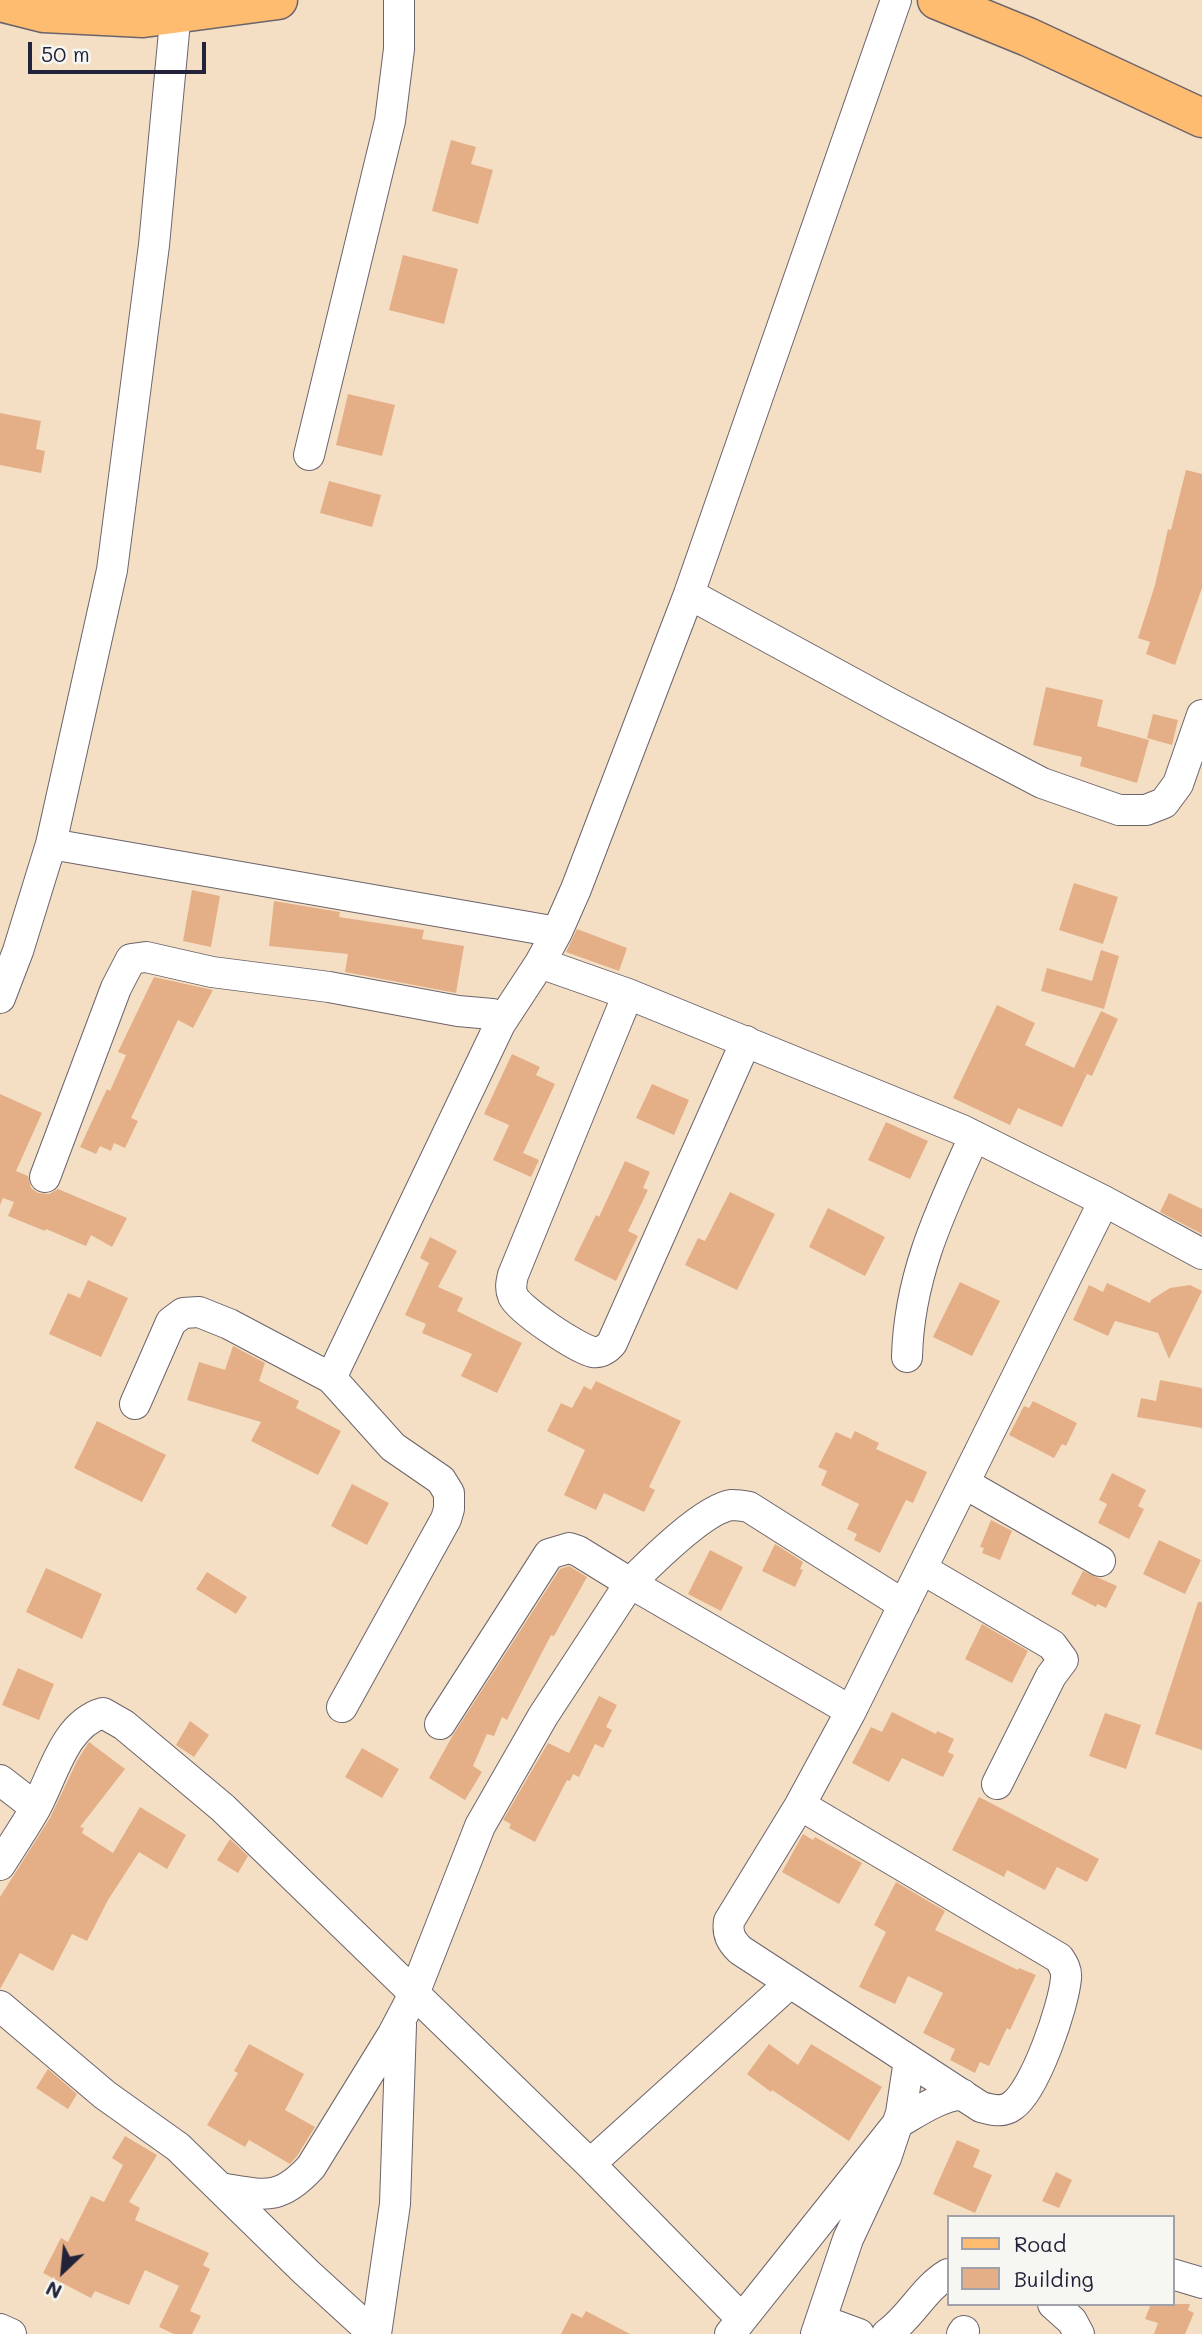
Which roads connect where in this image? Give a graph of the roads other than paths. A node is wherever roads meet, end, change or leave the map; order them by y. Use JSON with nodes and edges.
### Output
{"nodes":[{"id":1,"x":278,"y":0,"type":"edge"},
{"id":2,"x":399,"y":0,"type":"edge"},
{"id":3,"x":896,"y":0,"type":"edge"},
{"id":4,"x":937,"y":0,"type":"edge"},
{"id":5,"x":0,"y":2,"type":"edge"},
{"id":6,"x":177,"y":7,"type":"edge"},
{"id":7,"x":1202,"y":118,"type":"edge"},
{"id":8,"x":309,"y":455,"type":"dead end"},
{"id":9,"x":689,"y":594,"type":"junction"},
{"id":10,"x":1202,"y":715,"type":"edge"},
{"id":11,"x":51,"y":844,"type":"junction"},
{"id":12,"x":557,"y":932,"type":"junction"},
{"id":13,"x":540,"y":963,"type":"junction"},
{"id":14,"x":628,"y":994,"type":"junction"},
{"id":15,"x":0,"y":998,"type":"edge"},
{"id":16,"x":500,"y":1024,"type":"junction"},
{"id":17,"x":746,"y":1041,"type":"junction"},
{"id":18,"x":974,"y":1137,"type":"junction"},
{"id":19,"x":45,"y":1177,"type":"dead end"},
{"id":20,"x":1104,"y":1201,"type":"junction"},
{"id":21,"x":1202,"y":1254,"type":"edge"},
{"id":22,"x":907,"y":1357,"type":"dead end"},
{"id":23,"x":331,"y":1378,"type":"junction"},
{"id":24,"x":135,"y":1404,"type":"dead end"},
{"id":25,"x":964,"y":1483,"type":"junction"},
{"id":26,"x":1100,"y":1561,"type":"dead end"},
{"id":27,"x":922,"y":1569,"type":"junction"},
{"id":28,"x":630,"y":1583,"type":"junction"},
{"id":29,"x":904,"y":1605,"type":"junction"},
{"id":30,"x":342,"y":1707,"type":"dead end"},
{"id":31,"x":851,"y":1711,"type":"junction"},
{"id":32,"x":440,"y":1724,"type":"dead end"},
{"id":33,"x":0,"y":1780,"type":"edge"},
{"id":34,"x":997,"y":1784,"type":"dead end"},
{"id":35,"x":800,"y":1805,"type":"junction"},
{"id":36,"x":36,"y":1807,"type":"junction"},
{"id":37,"x":0,"y":1866,"type":"edge"},
{"id":38,"x":790,"y":1983,"type":"junction"},
{"id":39,"x":0,"y":2006,"type":"edge"},
{"id":40,"x":408,"y":2006,"type":"junction"},
{"id":41,"x":909,"y":2060,"type":"junction"},
{"id":42,"x":962,"y":2094,"type":"junction"},
{"id":43,"x":898,"y":2123,"type":"junction"},
{"id":44,"x":590,"y":2164,"type":"junction"},
{"id":45,"x":220,"y":2188,"type":"junction"},
{"id":46,"x":946,"y":2275,"type":"edge"},
{"id":47,"x":1174,"y":2275,"type":"edge"},
{"id":48,"x":1202,"y":2283,"type":"edge"},
{"id":49,"x":1058,"y":2306,"type":"edge"},
{"id":50,"x":736,"y":2326,"type":"edge"},
{"id":51,"x":818,"y":2327,"type":"edge"},
{"id":52,"x":0,"y":2329,"type":"edge"},
{"id":53,"x":10,"y":2334,"type":"edge"},
{"id":54,"x":375,"y":2334,"type":"edge"},
{"id":55,"x":859,"y":2334,"type":"edge"},
{"id":56,"x":887,"y":2334,"type":"edge"},
{"id":57,"x":1079,"y":2334,"type":"edge"}],
"edges":[{"from":1,"to":6,"type":"main road"},
{"from":2,"to":8,"type":"street"},
{"from":3,"to":9,"type":"street"},
{"from":4,"to":7,"type":"main road"},
{"from":5,"to":6,"type":"main road"},
{"from":6,"to":11,"type":"street"},
{"from":9,"to":10,"type":"street"},
{"from":9,"to":12,"type":"street"},
{"from":11,"to":12,"type":"street"},
{"from":11,"to":15,"type":"street"},
{"from":12,"to":13,"type":"street"},
{"from":13,"to":14,"type":"street"},
{"from":13,"to":16,"type":"street"},
{"from":14,"to":17,"type":"street"},
{"from":14,"to":17,"type":"street"},
{"from":16,"to":19,"type":"street"},
{"from":16,"to":23,"type":"street"},
{"from":17,"to":18,"type":"street"},
{"from":18,"to":20,"type":"street"},
{"from":18,"to":22,"type":"street"},
{"from":20,"to":21,"type":"street"},
{"from":20,"to":25,"type":"street"},
{"from":23,"to":24,"type":"street"},
{"from":23,"to":30,"type":"street"},
{"from":25,"to":26,"type":"street"},
{"from":25,"to":27,"type":"street"},
{"from":27,"to":29,"type":"street"},
{"from":27,"to":34,"type":"street"},
{"from":28,"to":29,"type":"street"},
{"from":28,"to":31,"type":"street"},
{"from":28,"to":32,"type":"street"},
{"from":28,"to":40,"type":"street"},
{"from":29,"to":31,"type":"street"},
{"from":31,"to":35,"type":"street"},
{"from":33,"to":36,"type":"street"},
{"from":35,"to":38,"type":"street"},
{"from":35,"to":42,"type":"street"},
{"from":36,"to":37,"type":"street"},
{"from":36,"to":40,"type":"street"},
{"from":38,"to":41,"type":"street"},
{"from":38,"to":44,"type":"street"},
{"from":39,"to":45,"type":"street"},
{"from":40,"to":44,"type":"street"},
{"from":40,"to":45,"type":"street"},
{"from":40,"to":54,"type":"street"},
{"from":41,"to":42,"type":"street"},
{"from":41,"to":43,"type":"street"},
{"from":42,"to":43,"type":"street"},
{"from":43,"to":50,"type":"street"},
{"from":43,"to":51,"type":"street"},
{"from":44,"to":50,"type":"street"},
{"from":45,"to":54,"type":"street"},
{"from":46,"to":56,"type":"street"},
{"from":47,"to":48,"type":"street"},
{"from":49,"to":57,"type":"street"},
{"from":51,"to":55,"type":"street"},
{"from":52,"to":53,"type":"street"}]}
